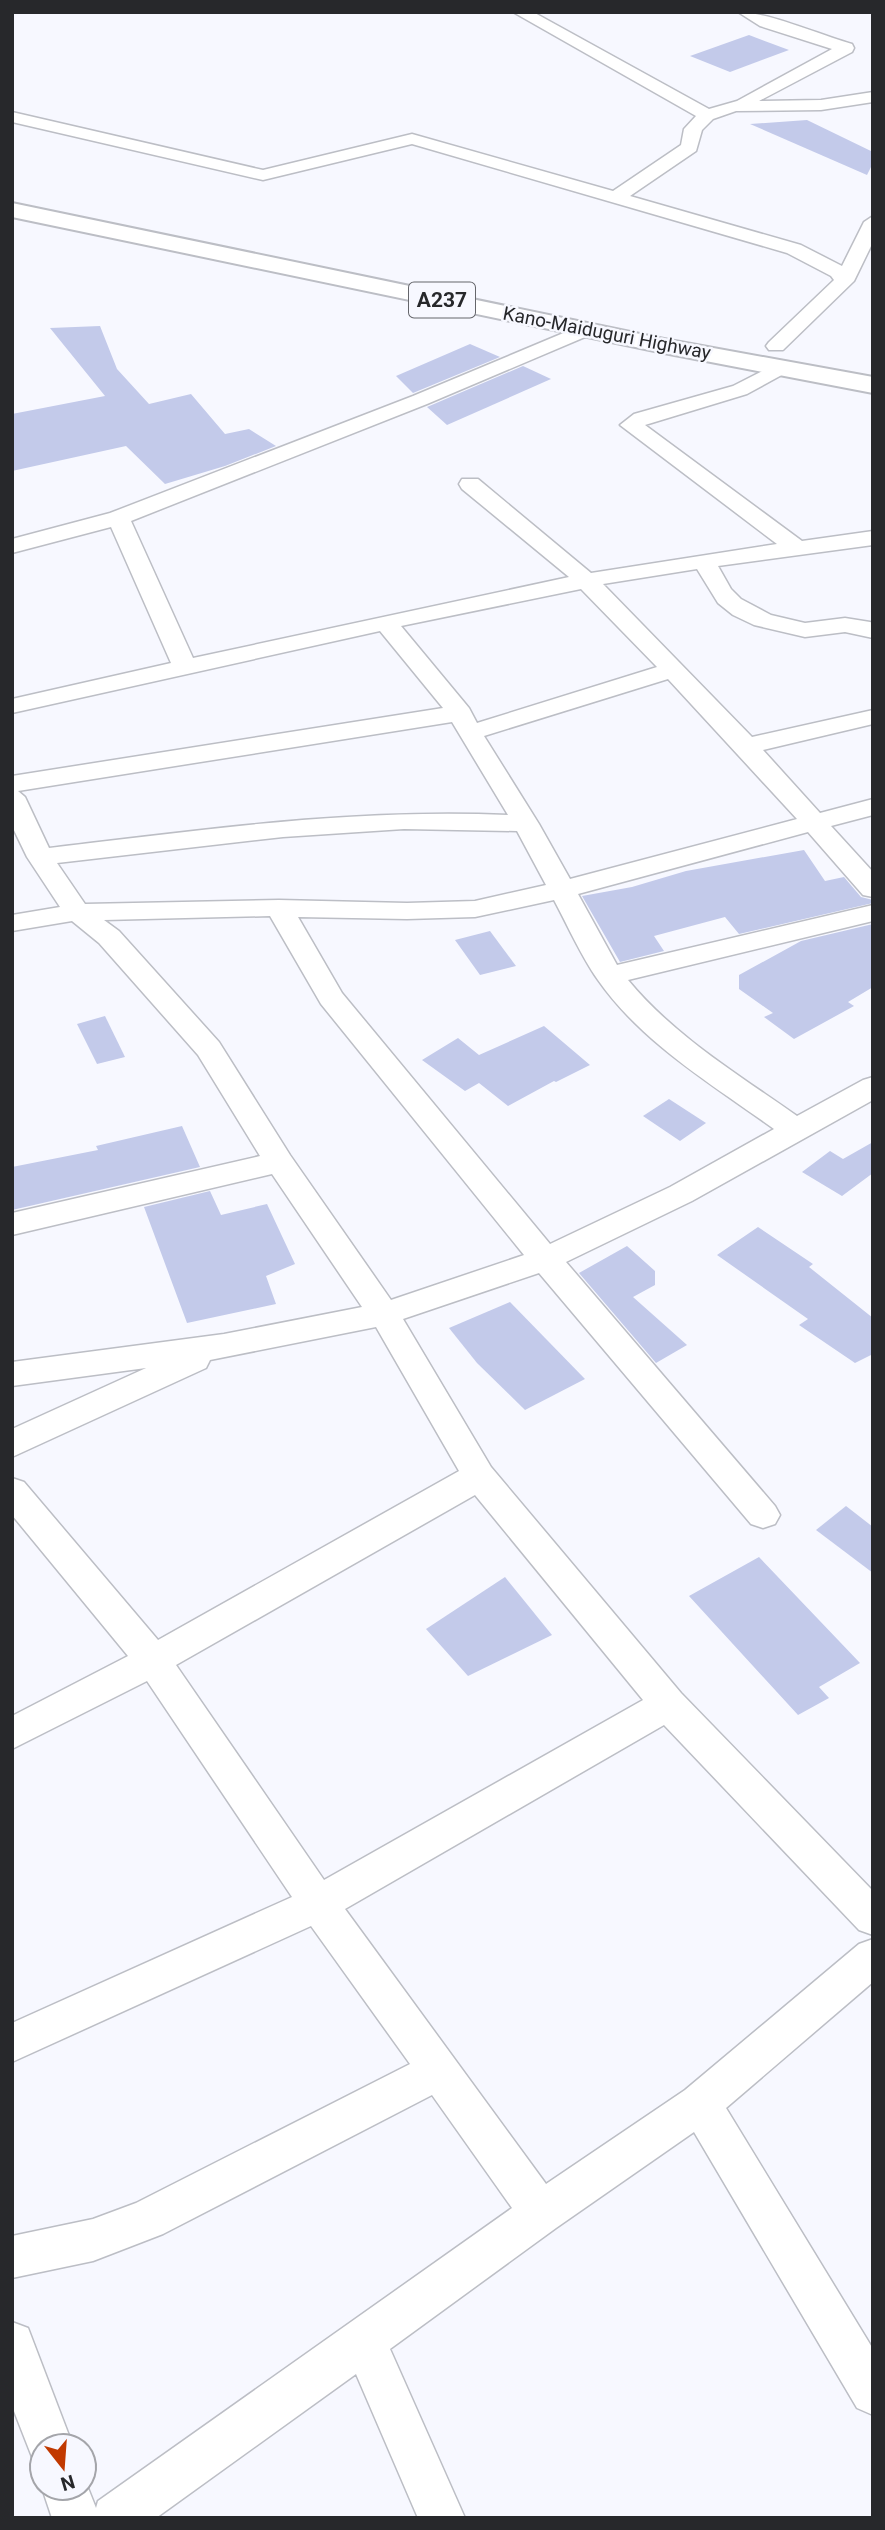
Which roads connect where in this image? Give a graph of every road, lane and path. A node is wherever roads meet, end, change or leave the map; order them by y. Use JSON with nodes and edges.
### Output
{"nodes":[{"id":1,"x":521,"y":12,"type":"edge"},
{"id":2,"x":746,"y":12,"type":"edge"},
{"id":3,"x":873,"y":97,"type":"edge"},
{"id":4,"x":734,"y":106,"type":"junction"},
{"id":5,"x":707,"y":115,"type":"junction"},
{"id":6,"x":12,"y":117,"type":"edge"},
{"id":7,"x":12,"y":191,"type":"edge"},
{"id":8,"x":613,"y":198,"type":"junction"},
{"id":9,"x":12,"y":210,"type":"edge"},
{"id":10,"x":873,"y":222,"type":"edge"},
{"id":11,"x":844,"y":281,"type":"junction"},
{"id":12,"x":585,"y":330,"type":"junction"},
{"id":13,"x":779,"y":356,"type":"junction"},
{"id":14,"x":873,"y":362,"type":"edge"},
{"id":15,"x":873,"y":385,"type":"edge"},
{"id":16,"x":470,"y":484,"type":"dead end"},
{"id":17,"x":118,"y":518,"type":"junction"},
{"id":18,"x":12,"y":524,"type":"edge"},
{"id":19,"x":873,"y":538,"type":"edge"},
{"id":20,"x":22,"y":543,"type":"edge"},
{"id":21,"x":797,"y":548,"type":"junction"},
{"id":22,"x":704,"y":561,"type":"junction"},
{"id":23,"x":587,"y":581,"type":"junction"},
{"id":24,"x":385,"y":622,"type":"junction"},
{"id":25,"x":873,"y":631,"type":"edge"},
{"id":26,"x":185,"y":667,"type":"junction"},
{"id":27,"x":673,"y":670,"type":"junction"},
{"id":28,"x":12,"y":706,"type":"edge"},
{"id":29,"x":873,"y":718,"type":"edge"},
{"id":30,"x":465,"y":723,"type":"junction"},
{"id":31,"x":746,"y":746,"type":"junction"},
{"id":32,"x":12,"y":784,"type":"edge"},
{"id":33,"x":12,"y":797,"type":"edge"},
{"id":34,"x":873,"y":807,"type":"edge"},
{"id":35,"x":815,"y":822,"type":"junction"},
{"id":36,"x":526,"y":824,"type":"junction"},
{"id":37,"x":40,"y":858,"type":"junction"},
{"id":38,"x":562,"y":889,"type":"junction"},
{"id":39,"x":873,"y":889,"type":"edge"},
{"id":40,"x":279,"y":908,"type":"junction"},
{"id":41,"x":77,"y":912,"type":"junction"},
{"id":42,"x":873,"y":913,"type":"edge"},
{"id":43,"x":12,"y":923,"type":"edge"},
{"id":44,"x":609,"y":976,"type":"junction"},
{"id":45,"x":873,"y":1087,"type":"edge"},
{"id":46,"x":796,"y":1130,"type":"junction"},
{"id":47,"x":279,"y":1162,"type":"junction"},
{"id":48,"x":12,"y":1224,"type":"edge"},
{"id":49,"x":545,"y":1259,"type":"junction"},
{"id":50,"x":384,"y":1314,"type":"junction"},
{"id":51,"x":224,"y":1346,"type":"junction"},
{"id":52,"x":12,"y":1374,"type":"edge"},
{"id":53,"x":12,"y":1444,"type":"edge"},
{"id":54,"x":479,"y":1476,"type":"junction"},
{"id":55,"x":12,"y":1491,"type":"edge"},
{"id":56,"x":763,"y":1516,"type":"dead end"},
{"id":57,"x":153,"y":1660,"type":"junction"},
{"id":58,"x":668,"y":1704,"type":"junction"},
{"id":59,"x":12,"y":1734,"type":"edge"},
{"id":60,"x":318,"y":1904,"type":"junction"},
{"id":61,"x":873,"y":1918,"type":"edge"},
{"id":62,"x":873,"y":1957,"type":"edge"},
{"id":63,"x":12,"y":2043,"type":"edge"},
{"id":64,"x":438,"y":2071,"type":"junction"},
{"id":65,"x":700,"y":2104,"type":"junction"},
{"id":66,"x":541,"y":2213,"type":"junction"},
{"id":67,"x":12,"y":2257,"type":"edge"},
{"id":68,"x":364,"y":2341,"type":"junction"},
{"id":69,"x":12,"y":2344,"type":"edge"},
{"id":70,"x":873,"y":2392,"type":"edge"},
{"id":71,"x":45,"y":2432,"type":"edge"},
{"id":72,"x":115,"y":2518,"type":"edge"},
{"id":73,"x":442,"y":2518,"type":"edge"}],
"edges":[{"from":1,"to":5,"type":"street"},
{"from":2,"to":4,"type":"street"},
{"from":3,"to":4,"type":"street"},
{"from":4,"to":5,"type":"street"},
{"from":5,"to":8,"type":"street"},
{"from":6,"to":8,"type":"street"},
{"from":7,"to":13,"type":"highway","name":"Kano-Maiduguri Highway","number":"A237"},
{"from":8,"to":11,"type":"street"},
{"from":9,"to":12,"type":"highway","name":"Kano-Maiduguri Highway","number":"A237"},
{"from":10,"to":11,"type":"street"},
{"from":11,"to":13,"type":"street"},
{"from":12,"to":13,"type":"highway","name":"Kano-Maiduguri Highway","number":"A237"},
{"from":12,"to":17,"type":"street"},
{"from":13,"to":14,"type":"highway","name":"Kano-Maiduguri Highway","number":"A237"},
{"from":13,"to":15,"type":"highway","name":"Kano-Maiduguri Highway","number":"A237"},
{"from":13,"to":21,"type":"street"},
{"from":16,"to":23,"type":"street"},
{"from":17,"to":20,"type":"street"},
{"from":17,"to":26,"type":"street"},
{"from":18,"to":20,"type":"street"},
{"from":19,"to":21,"type":"street"},
{"from":21,"to":22,"type":"street"},
{"from":22,"to":23,"type":"street"},
{"from":22,"to":25,"type":"street"},
{"from":23,"to":24,"type":"street"},
{"from":23,"to":27,"type":"street"},
{"from":24,"to":26,"type":"street"},
{"from":24,"to":30,"type":"street"},
{"from":26,"to":28,"type":"street"},
{"from":27,"to":30,"type":"street"},
{"from":27,"to":31,"type":"street"},
{"from":29,"to":31,"type":"street"},
{"from":30,"to":32,"type":"street"},
{"from":30,"to":36,"type":"street"},
{"from":31,"to":35,"type":"street"},
{"from":33,"to":37,"type":"street"},
{"from":34,"to":35,"type":"street"},
{"from":35,"to":38,"type":"street"},
{"from":35,"to":39,"type":"street"},
{"from":36,"to":37,"type":"street"},
{"from":36,"to":38,"type":"street"},
{"from":37,"to":41,"type":"street"},
{"from":38,"to":40,"type":"street"},
{"from":38,"to":44,"type":"street"},
{"from":40,"to":41,"type":"street"},
{"from":40,"to":49,"type":"street"},
{"from":41,"to":43,"type":"street"},
{"from":41,"to":47,"type":"street"},
{"from":42,"to":44,"type":"street"},
{"from":44,"to":46,"type":"street"},
{"from":45,"to":46,"type":"street"},
{"from":46,"to":49,"type":"street"},
{"from":47,"to":48,"type":"street"},
{"from":47,"to":50,"type":"street"},
{"from":49,"to":50,"type":"street"},
{"from":49,"to":56,"type":"street"},
{"from":50,"to":51,"type":"street"},
{"from":50,"to":54,"type":"street"},
{"from":51,"to":52,"type":"street"},
{"from":51,"to":53,"type":"street"},
{"from":54,"to":57,"type":"street"},
{"from":54,"to":58,"type":"street"},
{"from":55,"to":57,"type":"street"},
{"from":57,"to":59,"type":"street"},
{"from":57,"to":60,"type":"street"},
{"from":58,"to":60,"type":"street"},
{"from":58,"to":61,"type":"street"},
{"from":60,"to":63,"type":"street"},
{"from":60,"to":64,"type":"street"},
{"from":62,"to":65,"type":"street"},
{"from":64,"to":66,"type":"street"},
{"from":64,"to":67,"type":"street"},
{"from":65,"to":66,"type":"street"},
{"from":65,"to":70,"type":"street"},
{"from":66,"to":68,"type":"street"},
{"from":68,"to":72,"type":"street"},
{"from":68,"to":73,"type":"street"},
{"from":69,"to":71,"type":"street"}]}
